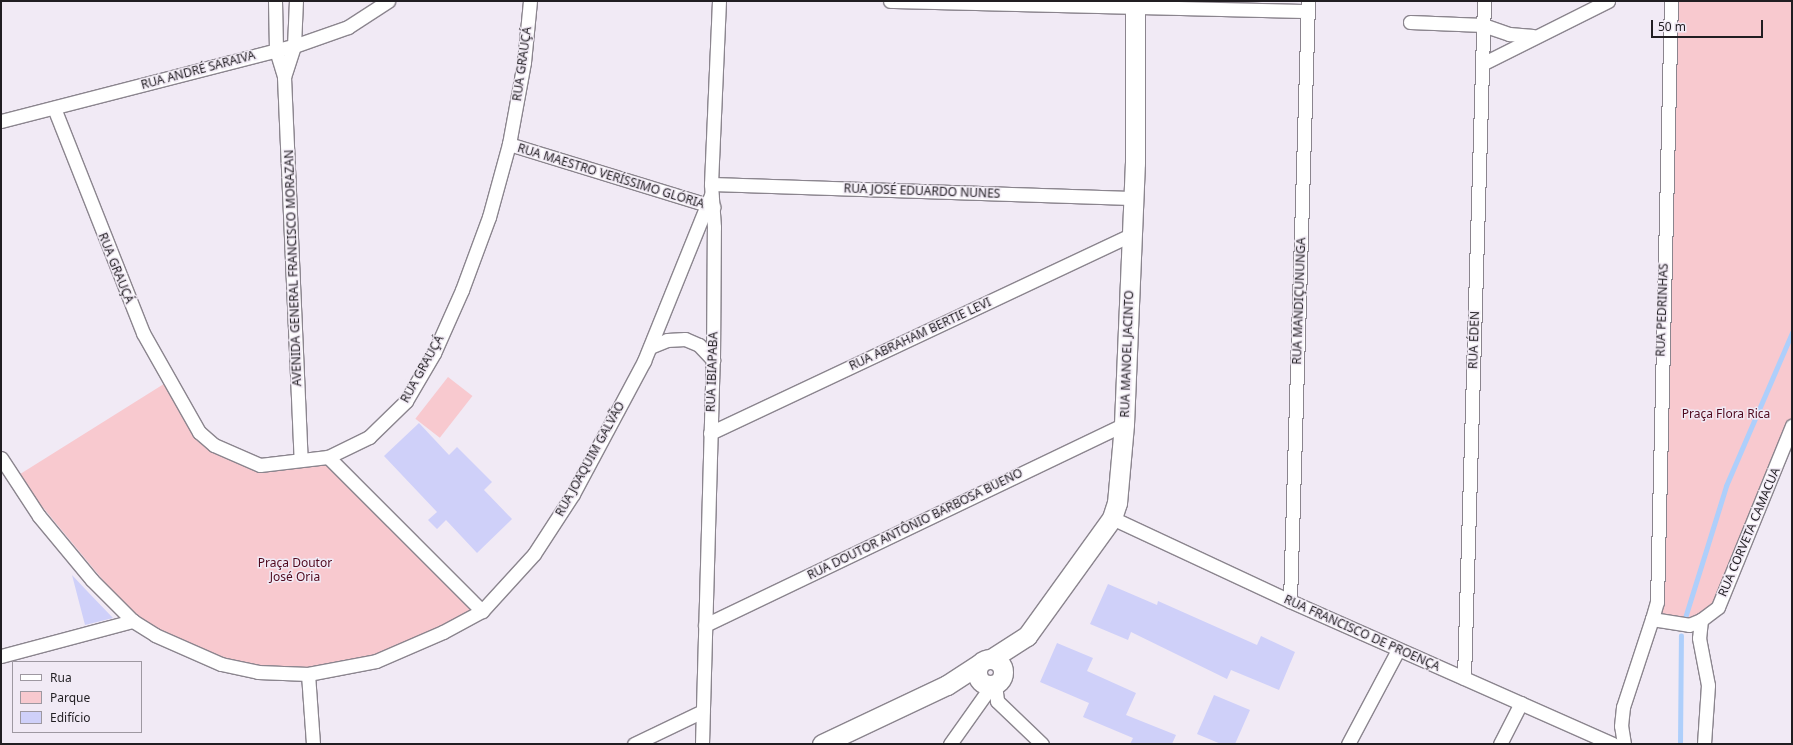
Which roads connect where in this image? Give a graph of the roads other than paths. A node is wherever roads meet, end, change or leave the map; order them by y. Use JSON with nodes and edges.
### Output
{"nodes":[{"id":1,"x":275,"y":1,"type":"edge"},
{"id":2,"x":296,"y":1,"type":"edge"},
{"id":3,"x":388,"y":1,"type":"edge"},
{"id":4,"x":530,"y":1,"type":"edge"},
{"id":5,"x":719,"y":1,"type":"edge"},
{"id":6,"x":890,"y":1,"type":"edge"},
{"id":7,"x":1484,"y":1,"type":"edge"},
{"id":8,"x":1608,"y":1,"type":"edge"},
{"id":9,"x":1671,"y":1,"type":"edge"},
{"id":10,"x":1135,"y":4,"type":"edge"},
{"id":11,"x":1308,"y":6,"type":"edge"},
{"id":12,"x":1410,"y":22,"type":"dead end"},
{"id":13,"x":1483,"y":25,"type":"junction"},
{"id":14,"x":1537,"y":35,"type":"junction"},
{"id":15,"x":294,"y":46,"type":"junction"},
{"id":16,"x":276,"y":50,"type":"junction"},
{"id":17,"x":1482,"y":64,"type":"junction"},
{"id":18,"x":284,"y":76,"type":"junction"},
{"id":19,"x":54,"y":108,"type":"junction"},
{"id":20,"x":1,"y":121,"type":"edge"},
{"id":21,"x":510,"y":144,"type":"junction"},
{"id":22,"x":711,"y":198,"type":"junction"},
{"id":23,"x":1132,"y":198,"type":"junction"},
{"id":24,"x":1130,"y":235,"type":"junction"},
{"id":25,"x":650,"y":347,"type":"junction"},
{"id":26,"x":713,"y":360,"type":"junction"},
{"id":27,"x":1124,"y":424,"type":"junction"},
{"id":28,"x":1792,"y":426,"type":"edge"},
{"id":29,"x":710,"y":433,"type":"junction"},
{"id":30,"x":328,"y":457,"type":"junction"},
{"id":31,"x":1,"y":458,"type":"edge"},
{"id":32,"x":301,"y":460,"type":"junction"},
{"id":33,"x":6,"y":478,"type":"edge"},
{"id":34,"x":1112,"y":518,"type":"junction"},
{"id":35,"x":1290,"y":601,"type":"junction"},
{"id":36,"x":482,"y":611,"type":"junction"},
{"id":37,"x":1652,"y":619,"type":"junction"},
{"id":38,"x":1701,"y":620,"type":"junction"},
{"id":39,"x":133,"y":621,"type":"junction"},
{"id":40,"x":705,"y":625,"type":"junction"},
{"id":41,"x":1689,"y":625,"type":"junction"},
{"id":42,"x":1699,"y":638,"type":"junction"},
{"id":43,"x":1398,"y":650,"type":"junction"},
{"id":44,"x":1,"y":656,"type":"edge"},
{"id":45,"x":985,"y":662,"type":"junction"},
{"id":46,"x":308,"y":674,"type":"junction"},
{"id":47,"x":1464,"y":678,"type":"junction"},
{"id":48,"x":989,"y":684,"type":"junction"},
{"id":49,"x":946,"y":685,"type":"junction"},
{"id":50,"x":1521,"y":703,"type":"junction"},
{"id":51,"x":703,"y":711,"type":"junction"},
{"id":52,"x":313,"y":744,"type":"edge"},
{"id":53,"x":634,"y":744,"type":"edge"},
{"id":54,"x":702,"y":744,"type":"edge"},
{"id":55,"x":822,"y":744,"type":"edge"},
{"id":56,"x":950,"y":744,"type":"edge"},
{"id":57,"x":1042,"y":744,"type":"edge"},
{"id":58,"x":1348,"y":744,"type":"edge"},
{"id":59,"x":1500,"y":744,"type":"edge"},
{"id":60,"x":1613,"y":744,"type":"edge"},
{"id":61,"x":1624,"y":744,"type":"edge"},
{"id":62,"x":1704,"y":744,"type":"edge"}],
"edges":[{"from":1,"to":16,"type":"street","name":"AVENIDA GENERAL FRANCISCO MORAZAN"},
{"from":2,"to":15,"type":"street","name":"AVENIDA GENERAL FRANCISCO MORAZAN"},
{"from":3,"to":15,"type":"street","name":"RUA ANDRÉ SARAIVA"},
{"from":4,"to":21,"type":"street","name":"RUA GRAUÇÁ"},
{"from":5,"to":22,"type":"street","name":"RUA IBIAPABA"},
{"from":6,"to":10,"type":"street"},
{"from":7,"to":13,"type":"street","name":"RUA ÉDEN"},
{"from":8,"to":14,"type":"street"},
{"from":9,"to":37,"type":"street","name":"RUA PEDRINHAS"},
{"from":10,"to":11,"type":"street"},
{"from":10,"to":23,"type":"street","name":"RUA MANOEL JACINTO"},
{"from":11,"to":35,"type":"street","name":"RUA MANDIÇUNUNGA"},
{"from":12,"to":13,"type":"street"},
{"from":13,"to":14,"type":"street"},
{"from":13,"to":17,"type":"street","name":"RUA ÉDEN"},
{"from":14,"to":17,"type":"street"},
{"from":15,"to":16,"type":"street","name":"RUA ANDRÉ SARAIVA"},
{"from":15,"to":18,"type":"street","name":"AVENIDA GENERAL FRANCISCO MORAZAN"},
{"from":16,"to":18,"type":"street","name":"AVENIDA GENERAL FRANCISCO MORAZAN"},
{"from":16,"to":19,"type":"street","name":"RUA ANDRÉ SARAIVA"},
{"from":17,"to":47,"type":"street","name":"RUA ÉDEN"},
{"from":18,"to":32,"type":"street","name":"AVENIDA GENERAL FRANCISCO MORAZAN"},
{"from":19,"to":20,"type":"street","name":"RUA ANDRÉ SARAIVA"},
{"from":19,"to":32,"type":"street","name":"RUA GRAUÇÁ"},
{"from":21,"to":22,"type":"street","name":"RUA MAESTRO VERÍSSIMO GLÓRIA"},
{"from":21,"to":30,"type":"street","name":"RUA GRAUÇÁ"},
{"from":22,"to":23,"type":"street","name":"RUA JOSÉ EDUARDO NUNES"},
{"from":22,"to":25,"type":"street","name":"RUA JOAQUIM GALVÃO"},
{"from":22,"to":26,"type":"street","name":"RUA IBIAPABA"},
{"from":23,"to":24,"type":"street","name":"RUA MANOEL JACINTO"},
{"from":24,"to":27,"type":"street","name":"RUA MANOEL JACINTO"},
{"from":24,"to":29,"type":"street","name":"RUA ABRAHAM BERTIE LEVI"},
{"from":25,"to":26,"type":"street"},
{"from":25,"to":36,"type":"street","name":"RUA JOAQUIM GALVÃO"},
{"from":26,"to":29,"type":"street","name":"RUA IBIAPABA"},
{"from":27,"to":34,"type":"street","name":"RUA MANOEL JACINTO"},
{"from":27,"to":40,"type":"street","name":"RUA DOUTOR ANTÔNIO BARBOSA BUENO"},
{"from":28,"to":38,"type":"street","name":"RUA CORVETA CAMACUA"},
{"from":29,"to":40,"type":"street","name":"RUA IBIAPABA"},
{"from":30,"to":32,"type":"street","name":"RUA GRAUÇÁ"},
{"from":30,"to":36,"type":"street"},
{"from":31,"to":33,"type":"street","name":"RUA JOAQUIM GALVÃO"},
{"from":33,"to":39,"type":"street","name":"RUA JOAQUIM GALVÃO"},
{"from":34,"to":35,"type":"street","name":"RUA FRANCISCO DE PROENÇA"},
{"from":34,"to":45,"type":"street","name":"RUA MANOEL JACINTO"},
{"from":35,"to":43,"type":"street","name":"RUA FRANCISCO DE PROENÇA"},
{"from":36,"to":46,"type":"street","name":"RUA JOAQUIM GALVÃO"},
{"from":37,"to":41,"type":"street"},
{"from":37,"to":61,"type":"street"},
{"from":38,"to":41,"type":"street","name":"RUA CORVETA CAMACUA"},
{"from":38,"to":42,"type":"street"},
{"from":39,"to":44,"type":"street"},
{"from":39,"to":46,"type":"street","name":"RUA JOAQUIM GALVÃO"},
{"from":40,"to":51,"type":"street","name":"RUA IBIAPABA"},
{"from":41,"to":42,"type":"street"},
{"from":42,"to":62,"type":"street"},
{"from":43,"to":47,"type":"street","name":"RUA FRANCISCO DE PROENÇA"},
{"from":43,"to":58,"type":"street"},
{"from":45,"to":48,"type":"street"},
{"from":45,"to":49,"type":"street","name":"RUA MANOEL JACINTO"},
{"from":46,"to":52,"type":"street"},
{"from":47,"to":50,"type":"street","name":"RUA FRANCISCO DE PROENÇA"},
{"from":48,"to":49,"type":"street"},
{"from":48,"to":56,"type":"street"},
{"from":48,"to":57,"type":"street"},
{"from":49,"to":55,"type":"street"},
{"from":50,"to":59,"type":"street"},
{"from":50,"to":60,"type":"street","name":"RUA FRANCISCO DE PROENÇA"},
{"from":51,"to":53,"type":"street"},
{"from":51,"to":54,"type":"street","name":"RUA IBIAPABA"}]}
